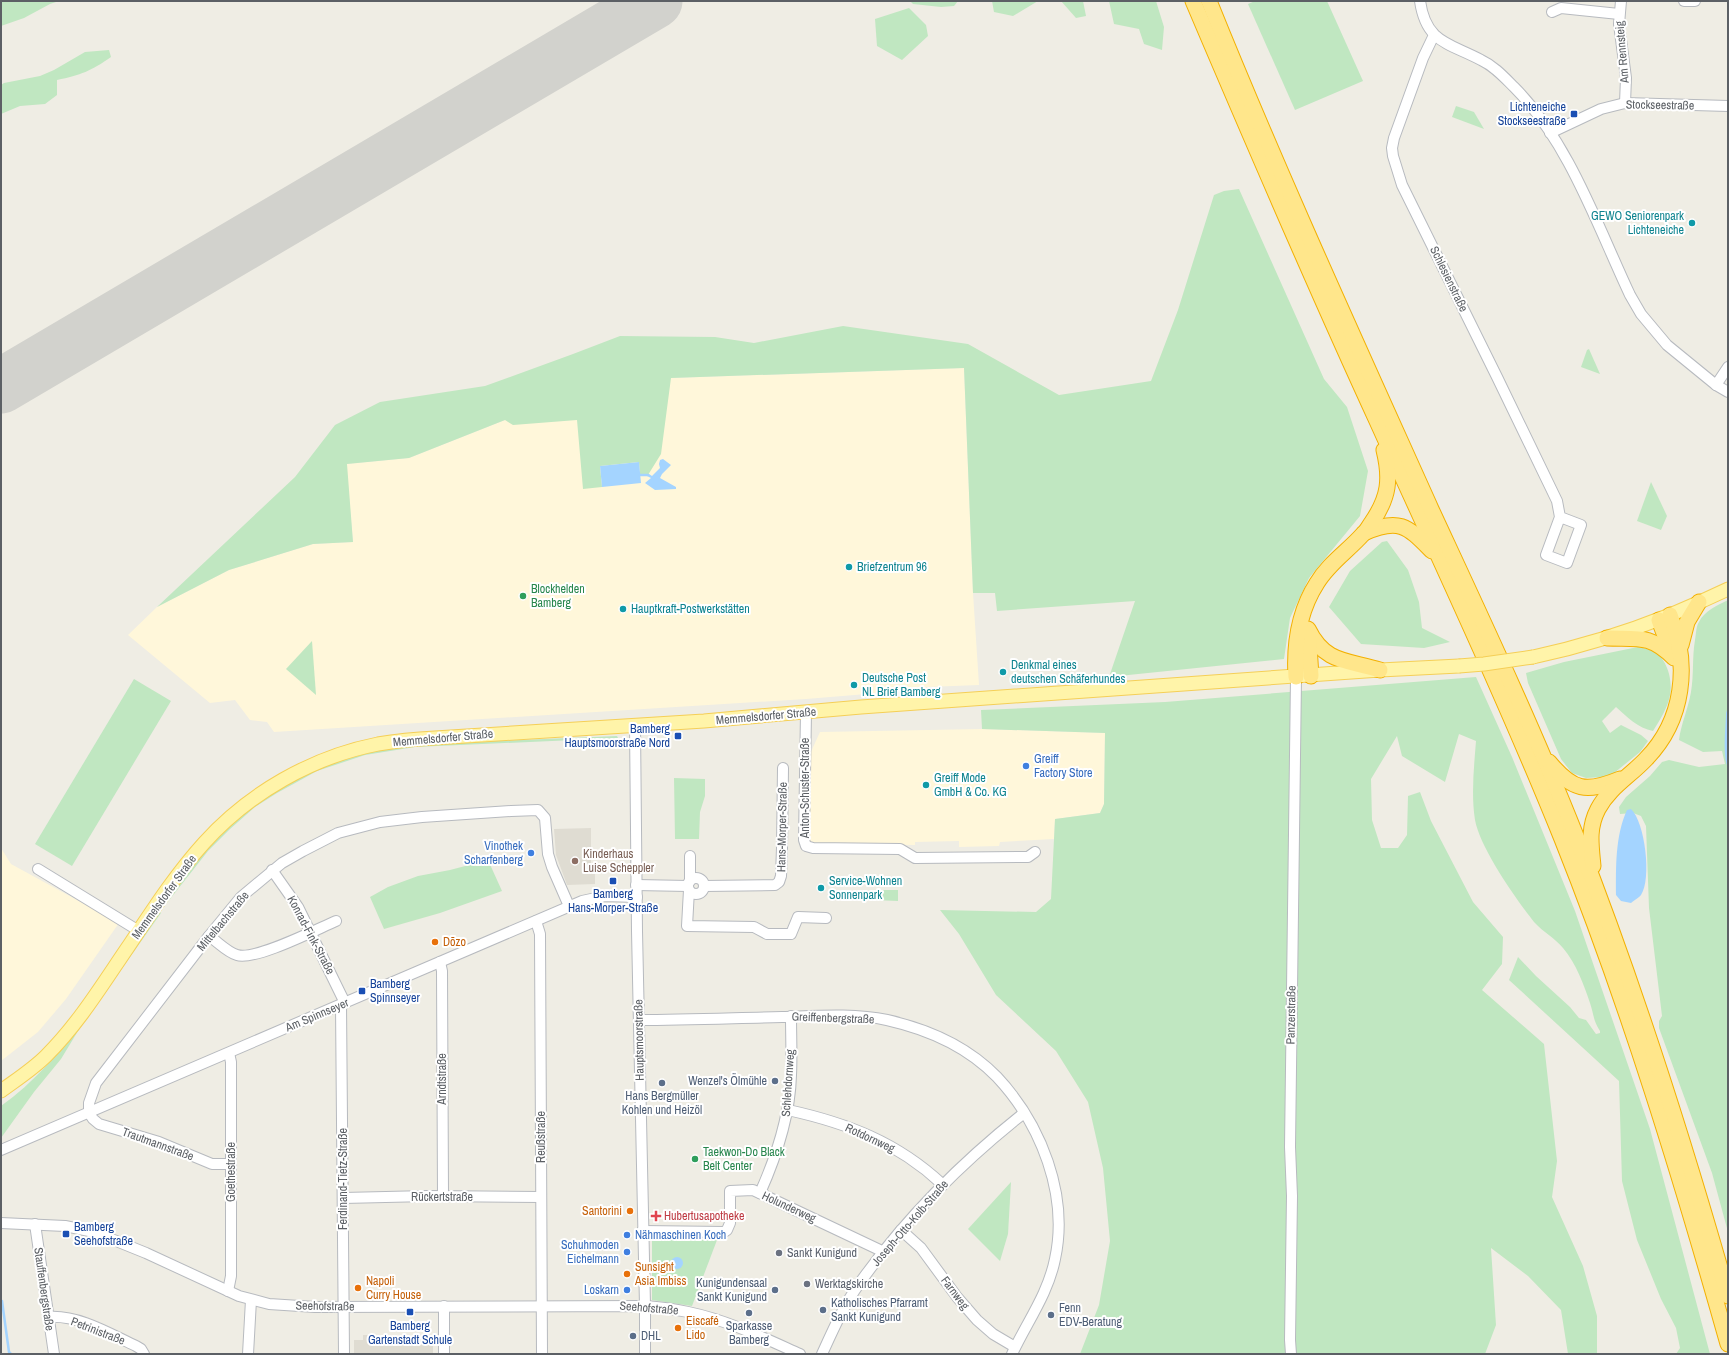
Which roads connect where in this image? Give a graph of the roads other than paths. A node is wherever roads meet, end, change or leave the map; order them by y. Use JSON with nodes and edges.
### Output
{"nodes":[{"id":1,"x":1193,"y":1,"type":"edge"},
{"id":2,"x":1209,"y":1,"type":"edge"},
{"id":3,"x":1420,"y":1,"type":"edge"},
{"id":4,"x":1620,"y":1,"type":"edge"},
{"id":5,"x":1684,"y":1,"type":"edge"},
{"id":6,"x":1695,"y":1,"type":"edge"},
{"id":7,"x":1552,"y":12,"type":"dead end"},
{"id":8,"x":1619,"y":14,"type":"junction"},
{"id":9,"x":1434,"y":35,"type":"junction"},
{"id":10,"x":1625,"y":103,"type":"junction"},
{"id":11,"x":1728,"y":106,"type":"edge"},
{"id":12,"x":1550,"y":133,"type":"junction"},
{"id":13,"x":1728,"y":367,"type":"edge"},
{"id":14,"x":1716,"y":385,"type":"junction"},
{"id":15,"x":1728,"y":392,"type":"edge"},
{"id":16,"x":1379,"y":425,"type":"junction"},
{"id":17,"x":1560,"y":518,"type":"junction"},
{"id":18,"x":1364,"y":533,"type":"junction"},
{"id":19,"x":1441,"y":560,"type":"junction"},
{"id":20,"x":1728,"y":589,"type":"edge"},
{"id":21,"x":1699,"y":602,"type":"junction"},
{"id":22,"x":1305,"y":607,"type":"junction"},
{"id":23,"x":1664,"y":617,"type":"junction"},
{"id":24,"x":1308,"y":629,"type":"junction"},
{"id":25,"x":1607,"y":638,"type":"junction"},
{"id":26,"x":1678,"y":659,"type":"junction"},
{"id":27,"x":1380,"y":670,"type":"junction"},
{"id":28,"x":1311,"y":676,"type":"junction"},
{"id":29,"x":1296,"y":677,"type":"junction"},
{"id":30,"x":806,"y":712,"type":"junction"},
{"id":31,"x":635,"y":726,"type":"junction"},
{"id":32,"x":1540,"y":751,"type":"junction"},
{"id":33,"x":783,"y":768,"type":"dead end"},
{"id":34,"x":1623,"y":778,"type":"junction"},
{"id":35,"x":1035,"y":852,"type":"dead end"},
{"id":36,"x":690,"y":856,"type":"dead end"},
{"id":37,"x":38,"y":869,"type":"dead end"},
{"id":38,"x":272,"y":870,"type":"junction"},
{"id":39,"x":636,"y":885,"type":"junction"},
{"id":40,"x":1594,"y":885,"type":"junction"},
{"id":41,"x":689,"y":886,"type":"junction"},
{"id":42,"x":636,"y":897,"type":"junction"},
{"id":43,"x":570,"y":906,"type":"junction"},
{"id":44,"x":826,"y":918,"type":"dead end"},
{"id":45,"x":336,"y":921,"type":"dead end"},
{"id":46,"x":536,"y":921,"type":"junction"},
{"id":47,"x":139,"y":931,"type":"junction"},
{"id":48,"x":311,"y":932,"type":"junction"},
{"id":49,"x":209,"y":936,"type":"junction"},
{"id":50,"x":440,"y":962,"type":"junction"},
{"id":51,"x":343,"y":1004,"type":"junction"},
{"id":52,"x":791,"y":1016,"type":"junction"},
{"id":53,"x":639,"y":1020,"type":"junction"},
{"id":54,"x":229,"y":1053,"type":"junction"},
{"id":55,"x":45,"y":1057,"type":"junction"},
{"id":56,"x":1,"y":1091,"type":"edge"},
{"id":57,"x":1,"y":1101,"type":"edge"},
{"id":58,"x":788,"y":1110,"type":"junction"},
{"id":59,"x":89,"y":1113,"type":"junction"},
{"id":60,"x":1024,"y":1113,"type":"junction"},
{"id":61,"x":1,"y":1150,"type":"edge"},
{"id":62,"x":231,"y":1164,"type":"junction"},
{"id":63,"x":942,"y":1184,"type":"junction"},
{"id":64,"x":760,"y":1193,"type":"junction"},
{"id":65,"x":442,"y":1196,"type":"junction"},
{"id":66,"x":541,"y":1197,"type":"junction"},
{"id":67,"x":343,"y":1198,"type":"junction"},
{"id":68,"x":1,"y":1223,"type":"edge"},
{"id":69,"x":35,"y":1224,"type":"junction"},
{"id":70,"x":902,"y":1230,"type":"junction"},
{"id":71,"x":642,"y":1232,"type":"junction"},
{"id":72,"x":884,"y":1252,"type":"junction"},
{"id":73,"x":228,"y":1291,"type":"junction"},
{"id":74,"x":1728,"y":1296,"type":"edge"},
{"id":75,"x":251,"y":1300,"type":"junction"},
{"id":76,"x":542,"y":1305,"type":"junction"},
{"id":77,"x":444,"y":1306,"type":"junction"},
{"id":78,"x":645,"y":1306,"type":"junction"},
{"id":79,"x":344,"y":1307,"type":"junction"},
{"id":80,"x":49,"y":1317,"type":"junction"},
{"id":81,"x":1728,"y":1344,"type":"edge"},
{"id":82,"x":1013,"y":1351,"type":"edge"},
{"id":83,"x":54,"y":1354,"type":"edge"},
{"id":84,"x":144,"y":1354,"type":"edge"},
{"id":85,"x":248,"y":1354,"type":"edge"},
{"id":86,"x":344,"y":1354,"type":"edge"},
{"id":87,"x":444,"y":1354,"type":"edge"},
{"id":88,"x":542,"y":1354,"type":"edge"},
{"id":89,"x":644,"y":1354,"type":"edge"},
{"id":90,"x":800,"y":1354,"type":"edge"},
{"id":91,"x":822,"y":1354,"type":"edge"},
{"id":92,"x":1291,"y":1354,"type":"edge"}],
"edges":[{"from":1,"to":16,"type":"highway"},
{"from":2,"to":32,"type":"highway"},
{"from":3,"to":9,"type":"street"},
{"from":4,"to":8,"type":"street","name":"Am Rennsteig"},
{"from":5,"to":6,"type":"street"},
{"from":7,"to":8,"type":"street"},
{"from":8,"to":10,"type":"street","name":"Am Rennsteig"},
{"from":9,"to":12,"type":"street"},
{"from":9,"to":17,"type":"street","name":"Schlesienstraße"},
{"from":10,"to":11,"type":"street","name":"Stockseestraße"},
{"from":10,"to":12,"type":"street","name":"Stockseestraße"},
{"from":12,"to":14,"type":"street"},
{"from":13,"to":14,"type":"street"},
{"from":14,"to":15,"type":"street"},
{"from":16,"to":18,"type":"highway"},
{"from":16,"to":19,"type":"highway"},
{"from":17,"to":17,"type":"street"},
{"from":18,"to":19,"type":"highway"},
{"from":18,"to":22,"type":"highway"},
{"from":19,"to":81,"type":"highway"},
{"from":20,"to":21,"type":"main road","name":"Memmelsdorfer Straße"},
{"from":21,"to":23,"type":"main road","name":"Memmelsdorfer Straße"},
{"from":21,"to":26,"type":"highway"},
{"from":22,"to":24,"type":"highway"},
{"from":22,"to":29,"type":"highway"},
{"from":23,"to":25,"type":"main road","name":"Memmelsdorfer Straße"},
{"from":23,"to":26,"type":"highway"},
{"from":24,"to":27,"type":"highway"},
{"from":24,"to":28,"type":"highway"},
{"from":25,"to":26,"type":"highway"},
{"from":25,"to":27,"type":"main road","name":"Memmelsdorfer Straße","bridge":true},
{"from":26,"to":34,"type":"highway"},
{"from":27,"to":28,"type":"main road","name":"Memmelsdorfer Straße"},
{"from":28,"to":29,"type":"main road","name":"Memmelsdorfer Straße"},
{"from":29,"to":30,"type":"main road","name":"Memmelsdorfer Straße"},
{"from":29,"to":92,"type":"street","name":"Panzerstraße"},
{"from":30,"to":31,"type":"main road","name":"Memmelsdorfer Straße"},
{"from":30,"to":35,"type":"street","name":"Anton-Schuster-Straße"},
{"from":31,"to":39,"type":"street","name":"Hauptsmoorstraße"},
{"from":31,"to":47,"type":"main road","name":"Memmelsdorfer Straße"},
{"from":32,"to":34,"type":"highway"},
{"from":32,"to":40,"type":"highway"},
{"from":33,"to":41,"type":"street","name":"Hans-Morper-Straße"},
{"from":34,"to":40,"type":"highway"},
{"from":36,"to":41,"type":"street"},
{"from":37,"to":47,"type":"street"},
{"from":38,"to":43,"type":"street","name":"Mittelbachstraße"},
{"from":38,"to":48,"type":"street","name":"Konrad-Fink-Straße"},
{"from":38,"to":49,"type":"street","name":"Mittelbachstraße"},
{"from":39,"to":41,"type":"street","name":"Hans-Morper-Straße"},
{"from":39,"to":42,"type":"street","name":"Hauptsmoorstraße"},
{"from":40,"to":74,"type":"highway"},
{"from":41,"to":44,"type":"street"},
{"from":42,"to":43,"type":"street","name":"Am Spinnseyer"},
{"from":42,"to":53,"type":"street","name":"Hauptsmoorstraße"},
{"from":43,"to":46,"type":"street","name":"Am Spinnseyer"},
{"from":45,"to":48,"type":"street"},
{"from":46,"to":50,"type":"street","name":"Am Spinnseyer"},
{"from":46,"to":66,"type":"street","name":"Reußstraße"},
{"from":47,"to":55,"type":"main road","name":"Memmelsdorfer Straße"},
{"from":48,"to":49,"type":"street"},
{"from":48,"to":51,"type":"street","name":"Konrad-Fink-Straße"},
{"from":49,"to":59,"type":"street","name":"Mittelbachstraße"},
{"from":50,"to":51,"type":"street","name":"Am Spinnseyer"},
{"from":50,"to":65,"type":"street","name":"Arndtstraße"},
{"from":51,"to":54,"type":"street","name":"Am Spinnseyer"},
{"from":51,"to":67,"type":"street","name":"Ferdinand-Tietz-Straße"},
{"from":52,"to":53,"type":"street","name":"Greiffenbergstraße"},
{"from":52,"to":58,"type":"street","name":"Schlehdornweg"},
{"from":52,"to":60,"type":"street","name":"Greiffenbergstraße"},
{"from":53,"to":71,"type":"street","name":"Hauptsmoorstraße"},
{"from":54,"to":59,"type":"street","name":"Am Spinnseyer"},
{"from":54,"to":62,"type":"street","name":"Goethestraße"},
{"from":55,"to":56,"type":"main road","name":"Memmelsdorfer Straße"},
{"from":55,"to":57,"type":"main road","name":"Memmelsdorfer Straße"},
{"from":58,"to":63,"type":"street","name":"Rotdornweg"},
{"from":58,"to":64,"type":"street","name":"Schlehdornweg"},
{"from":59,"to":61,"type":"street","name":"Am Spinnseyer"},
{"from":59,"to":62,"type":"street","name":"Trautmannstraße"},
{"from":60,"to":63,"type":"street","name":"Joseph-Otto-Kolb-Straße"},
{"from":60,"to":82,"type":"street","name":"Greiffenbergstraße"},
{"from":62,"to":73,"type":"street","name":"Goethestraße"},
{"from":63,"to":70,"type":"street","name":"Joseph-Otto-Kolb-Straße"},
{"from":64,"to":71,"type":"street","name":"Holunderweg"},
{"from":64,"to":72,"type":"street","name":"Holunderweg"},
{"from":65,"to":66,"type":"street","name":"Rückertstraße"},
{"from":65,"to":67,"type":"street","name":"Rückertstraße"},
{"from":66,"to":76,"type":"street","name":"Reußstraße"},
{"from":67,"to":79,"type":"street","name":"Ferdinand-Tietz-Straße"},
{"from":68,"to":69,"type":"street","name":"Seehofstraße"},
{"from":69,"to":73,"type":"street","name":"Seehofstraße"},
{"from":69,"to":80,"type":"street","name":"Stauffenbergstraße"},
{"from":70,"to":72,"type":"street","name":"Joseph-Otto-Kolb-Straße"},
{"from":70,"to":82,"type":"street","name":"Farnweg"},
{"from":71,"to":78,"type":"street","name":"Hauptsmoorstraße"},
{"from":72,"to":91,"type":"street","name":"Joseph-Otto-Kolb-Straße"},
{"from":73,"to":75,"type":"street","name":"Seehofstraße"},
{"from":75,"to":79,"type":"street","name":"Seehofstraße"},
{"from":75,"to":85,"type":"street"},
{"from":76,"to":77,"type":"street","name":"Seehofstraße"},
{"from":76,"to":78,"type":"street","name":"Seehofstraße"},
{"from":76,"to":88,"type":"street","name":"Reußstraße"},
{"from":77,"to":79,"type":"street","name":"Seehofstraße"},
{"from":77,"to":87,"type":"street"},
{"from":78,"to":89,"type":"street","name":"Hauptsmoorstraße"},
{"from":78,"to":90,"type":"street","name":"Seehofstraße"},
{"from":79,"to":86,"type":"street","name":"Ferdinand-Tietz-Straße"},
{"from":80,"to":83,"type":"street","name":"Stauffenbergstraße"},
{"from":80,"to":84,"type":"street","name":"Petrinistraße"}]}
